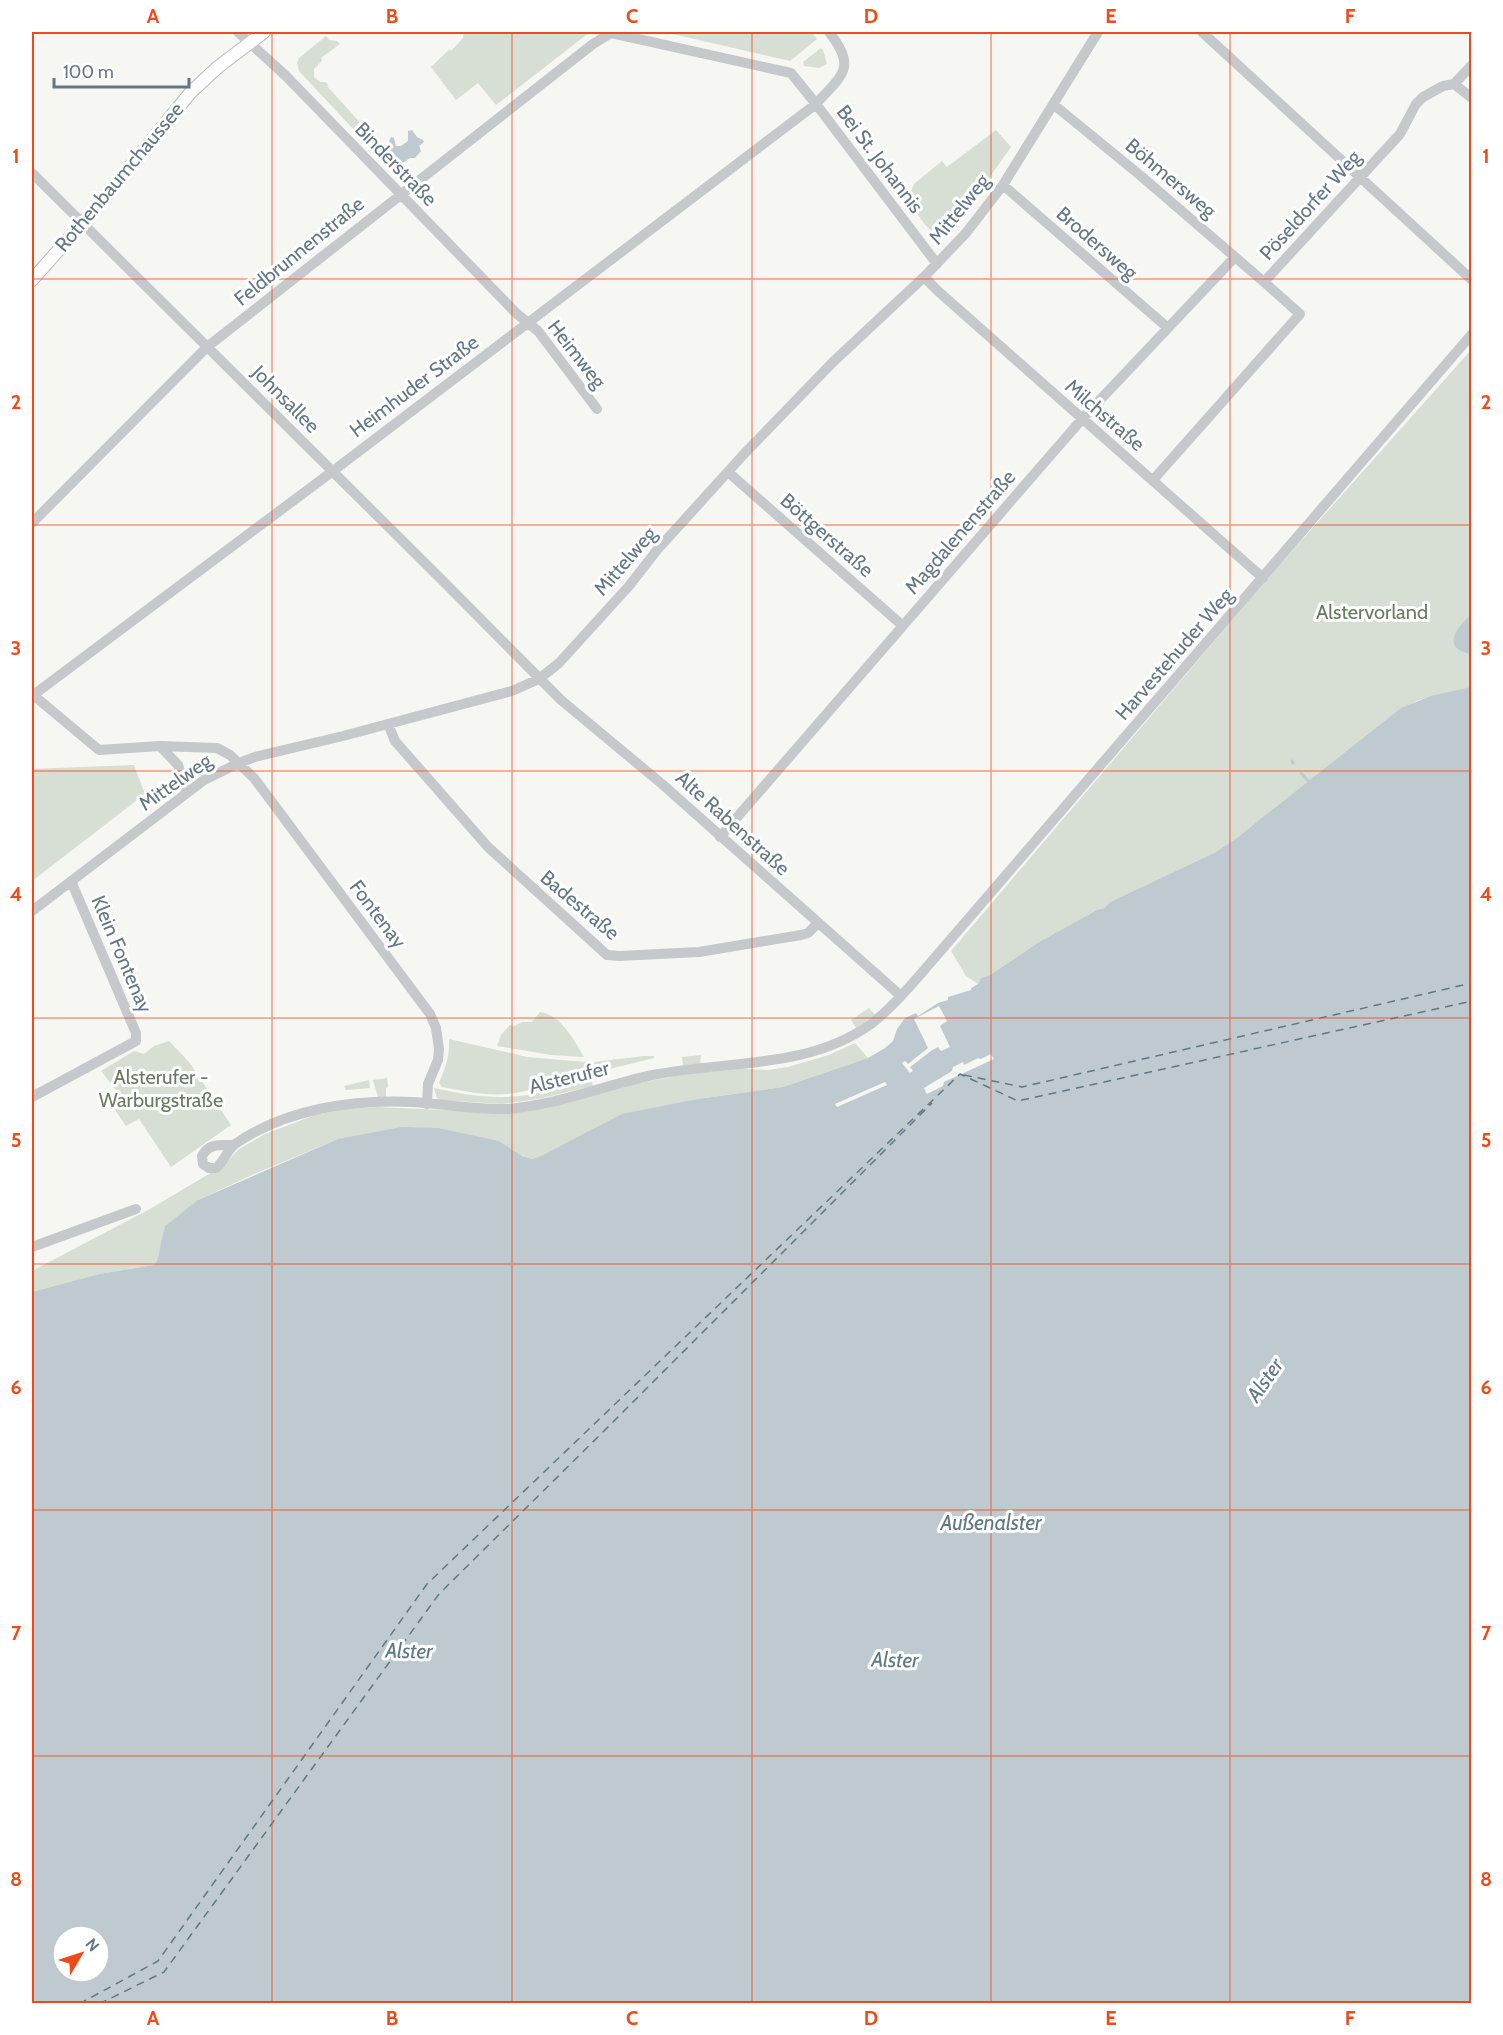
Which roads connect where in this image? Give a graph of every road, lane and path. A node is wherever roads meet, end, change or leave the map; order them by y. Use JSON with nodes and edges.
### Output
{"nodes":[{"id":1,"x":238,"y":32,"type":"edge"},
{"id":2,"x":264,"y":32,"type":"edge"},
{"id":3,"x":829,"y":32,"type":"edge"},
{"id":4,"x":1098,"y":32,"type":"edge"},
{"id":5,"x":1202,"y":32,"type":"edge"},
{"id":6,"x":611,"y":33,"type":"edge"},
{"id":7,"x":250,"y":42,"type":"junction"},
{"id":8,"x":1472,"y":65,"type":"edge"},
{"id":9,"x":1454,"y":84,"type":"junction"},
{"id":10,"x":1472,"y":98,"type":"edge"},
{"id":11,"x":816,"y":104,"type":"junction"},
{"id":12,"x":1053,"y":104,"type":"junction"},
{"id":13,"x":32,"y":173,"type":"edge"},
{"id":14,"x":1360,"y":177,"type":"junction"},
{"id":15,"x":1003,"y":185,"type":"junction"},
{"id":16,"x":400,"y":194,"type":"junction"},
{"id":17,"x":82,"y":223,"type":"junction"},
{"id":18,"x":1235,"y":257,"type":"junction"},
{"id":19,"x":937,"y":264,"type":"junction"},
{"id":20,"x":924,"y":277,"type":"junction"},
{"id":21,"x":32,"y":280,"type":"edge"},
{"id":22,"x":1472,"y":280,"type":"edge"},
{"id":23,"x":1264,"y":282,"type":"junction"},
{"id":24,"x":527,"y":322,"type":"junction"},
{"id":25,"x":1168,"y":328,"type":"junction"},
{"id":26,"x":1472,"y":334,"type":"edge"},
{"id":27,"x":207,"y":347,"type":"junction"},
{"id":28,"x":597,"y":409,"type":"dead end"},
{"id":29,"x":1082,"y":419,"type":"junction"},
{"id":30,"x":333,"y":471,"type":"junction"},
{"id":31,"x":728,"y":472,"type":"junction"},
{"id":32,"x":1153,"y":480,"type":"junction"},
{"id":33,"x":32,"y":523,"type":"edge"},
{"id":34,"x":1263,"y":578,"type":"junction"},
{"id":35,"x":903,"y":626,"type":"junction"},
{"id":36,"x":539,"y":679,"type":"junction"},
{"id":37,"x":32,"y":695,"type":"edge"},
{"id":38,"x":388,"y":724,"type":"junction"},
{"id":39,"x":160,"y":746,"type":"junction"},
{"id":40,"x":239,"y":763,"type":"junction"},
{"id":41,"x":188,"y":793,"type":"junction"},
{"id":42,"x":720,"y":837,"type":"junction"},
{"id":43,"x":71,"y":881,"type":"junction"},
{"id":44,"x":32,"y":911,"type":"edge"},
{"id":45,"x":818,"y":923,"type":"junction"},
{"id":46,"x":902,"y":996,"type":"junction"},
{"id":47,"x":32,"y":1097,"type":"edge"},
{"id":48,"x":427,"y":1104,"type":"junction"},
{"id":49,"x":233,"y":1145,"type":"dead end"},
{"id":50,"x":136,"y":1209,"type":"dead end"},
{"id":51,"x":32,"y":1247,"type":"edge"}],
"edges":[{"from":1,"to":7,"type":"street","name":"Binderstraße"},
{"from":2,"to":7,"type":"main road","name":"Rothenbaumchaussee"},
{"from":3,"to":11,"type":"street","name":"Heimhuder Straße"},
{"from":4,"to":12,"type":"street","name":"Mittelweg"},
{"from":5,"to":14,"type":"street"},
{"from":6,"to":11,"type":"street","name":"Bei St. Johannis"},
{"from":6,"to":16,"type":"street","name":"Feldbrunnenstraße"},
{"from":7,"to":16,"type":"street","name":"Binderstraße"},
{"from":7,"to":17,"type":"main road","name":"Rothenbaumchaussee"},
{"from":8,"to":9,"type":"street"},
{"from":9,"to":10,"type":"street"},
{"from":9,"to":14,"type":"street","name":"Pöseldorfer Weg"},
{"from":11,"to":19,"type":"street","name":"Bei St. Johannis"},
{"from":11,"to":24,"type":"street","name":"Heimhuder Straße"},
{"from":12,"to":15,"type":"street","name":"Mittelweg"},
{"from":12,"to":18,"type":"street","name":"Böhmersweg"},
{"from":13,"to":17,"type":"street","name":"Johnsallee"},
{"from":14,"to":22,"type":"street"},
{"from":14,"to":23,"type":"street","name":"Pöseldorfer Weg"},
{"from":15,"to":19,"type":"street","name":"Mittelweg"},
{"from":15,"to":25,"type":"street","name":"Brodersweg"},
{"from":16,"to":24,"type":"street","name":"Binderstraße"},
{"from":16,"to":27,"type":"street","name":"Feldbrunnenstraße"},
{"from":17,"to":21,"type":"main road","name":"Rothenbaumchaussee"},
{"from":17,"to":27,"type":"street","name":"Johnsallee"},
{"from":18,"to":23,"type":"street","name":"Böhmersweg"},
{"from":18,"to":25,"type":"street","name":"Magdalenenstraße"},
{"from":19,"to":20,"type":"street","name":"Mittelweg"},
{"from":20,"to":29,"type":"street","name":"Milchstraße"},
{"from":20,"to":31,"type":"street","name":"Mittelweg"},
{"from":23,"to":32,"type":"street","name":"Pöseldorfer Weg"},
{"from":24,"to":28,"type":"street","name":"Heimweg"},
{"from":24,"to":30,"type":"street","name":"Heimhuder Straße"},
{"from":25,"to":29,"type":"street","name":"Magdalenenstraße"},
{"from":26,"to":34,"type":"street","name":"Harvestehuder Weg"},
{"from":27,"to":30,"type":"street","name":"Johnsallee"},
{"from":27,"to":33,"type":"street","name":"Feldbrunnenstraße"},
{"from":29,"to":32,"type":"street","name":"Milchstraße"},
{"from":29,"to":35,"type":"street","name":"Magdalenenstraße"},
{"from":30,"to":36,"type":"street","name":"Johnsallee"},
{"from":30,"to":37,"type":"street","name":"Heimhuder Straße"},
{"from":31,"to":35,"type":"street","name":"Böttgerstraße"},
{"from":31,"to":36,"type":"street","name":"Mittelweg"},
{"from":32,"to":34,"type":"street","name":"Milchstraße"},
{"from":34,"to":46,"type":"street","name":"Harvestehuder Weg"},
{"from":35,"to":42,"type":"street","name":"Magdalenenstraße"},
{"from":36,"to":38,"type":"street","name":"Mittelweg"},
{"from":36,"to":42,"type":"street","name":"Alte Rabenstraße"},
{"from":37,"to":39,"type":"street","name":"Fontenay"},
{"from":38,"to":40,"type":"street","name":"Mittelweg"},
{"from":38,"to":45,"type":"street","name":"Badestraße"},
{"from":39,"to":40,"type":"street","name":"Fontenay"},
{"from":39,"to":41,"type":"street"},
{"from":40,"to":41,"type":"street","name":"Mittelweg"},
{"from":40,"to":48,"type":"street","name":"Fontenay"},
{"from":41,"to":43,"type":"street","name":"Mittelweg"},
{"from":42,"to":45,"type":"street","name":"Alte Rabenstraße"},
{"from":43,"to":44,"type":"street","name":"Mittelweg"},
{"from":43,"to":47,"type":"street","name":"Klein Fontenay"},
{"from":45,"to":46,"type":"street","name":"Alte Rabenstraße"},
{"from":46,"to":48,"type":"street","name":"Alsterufer"},
{"from":48,"to":49,"type":"street","name":"Alsterufer"},
{"from":50,"to":51,"type":"street"}]}
